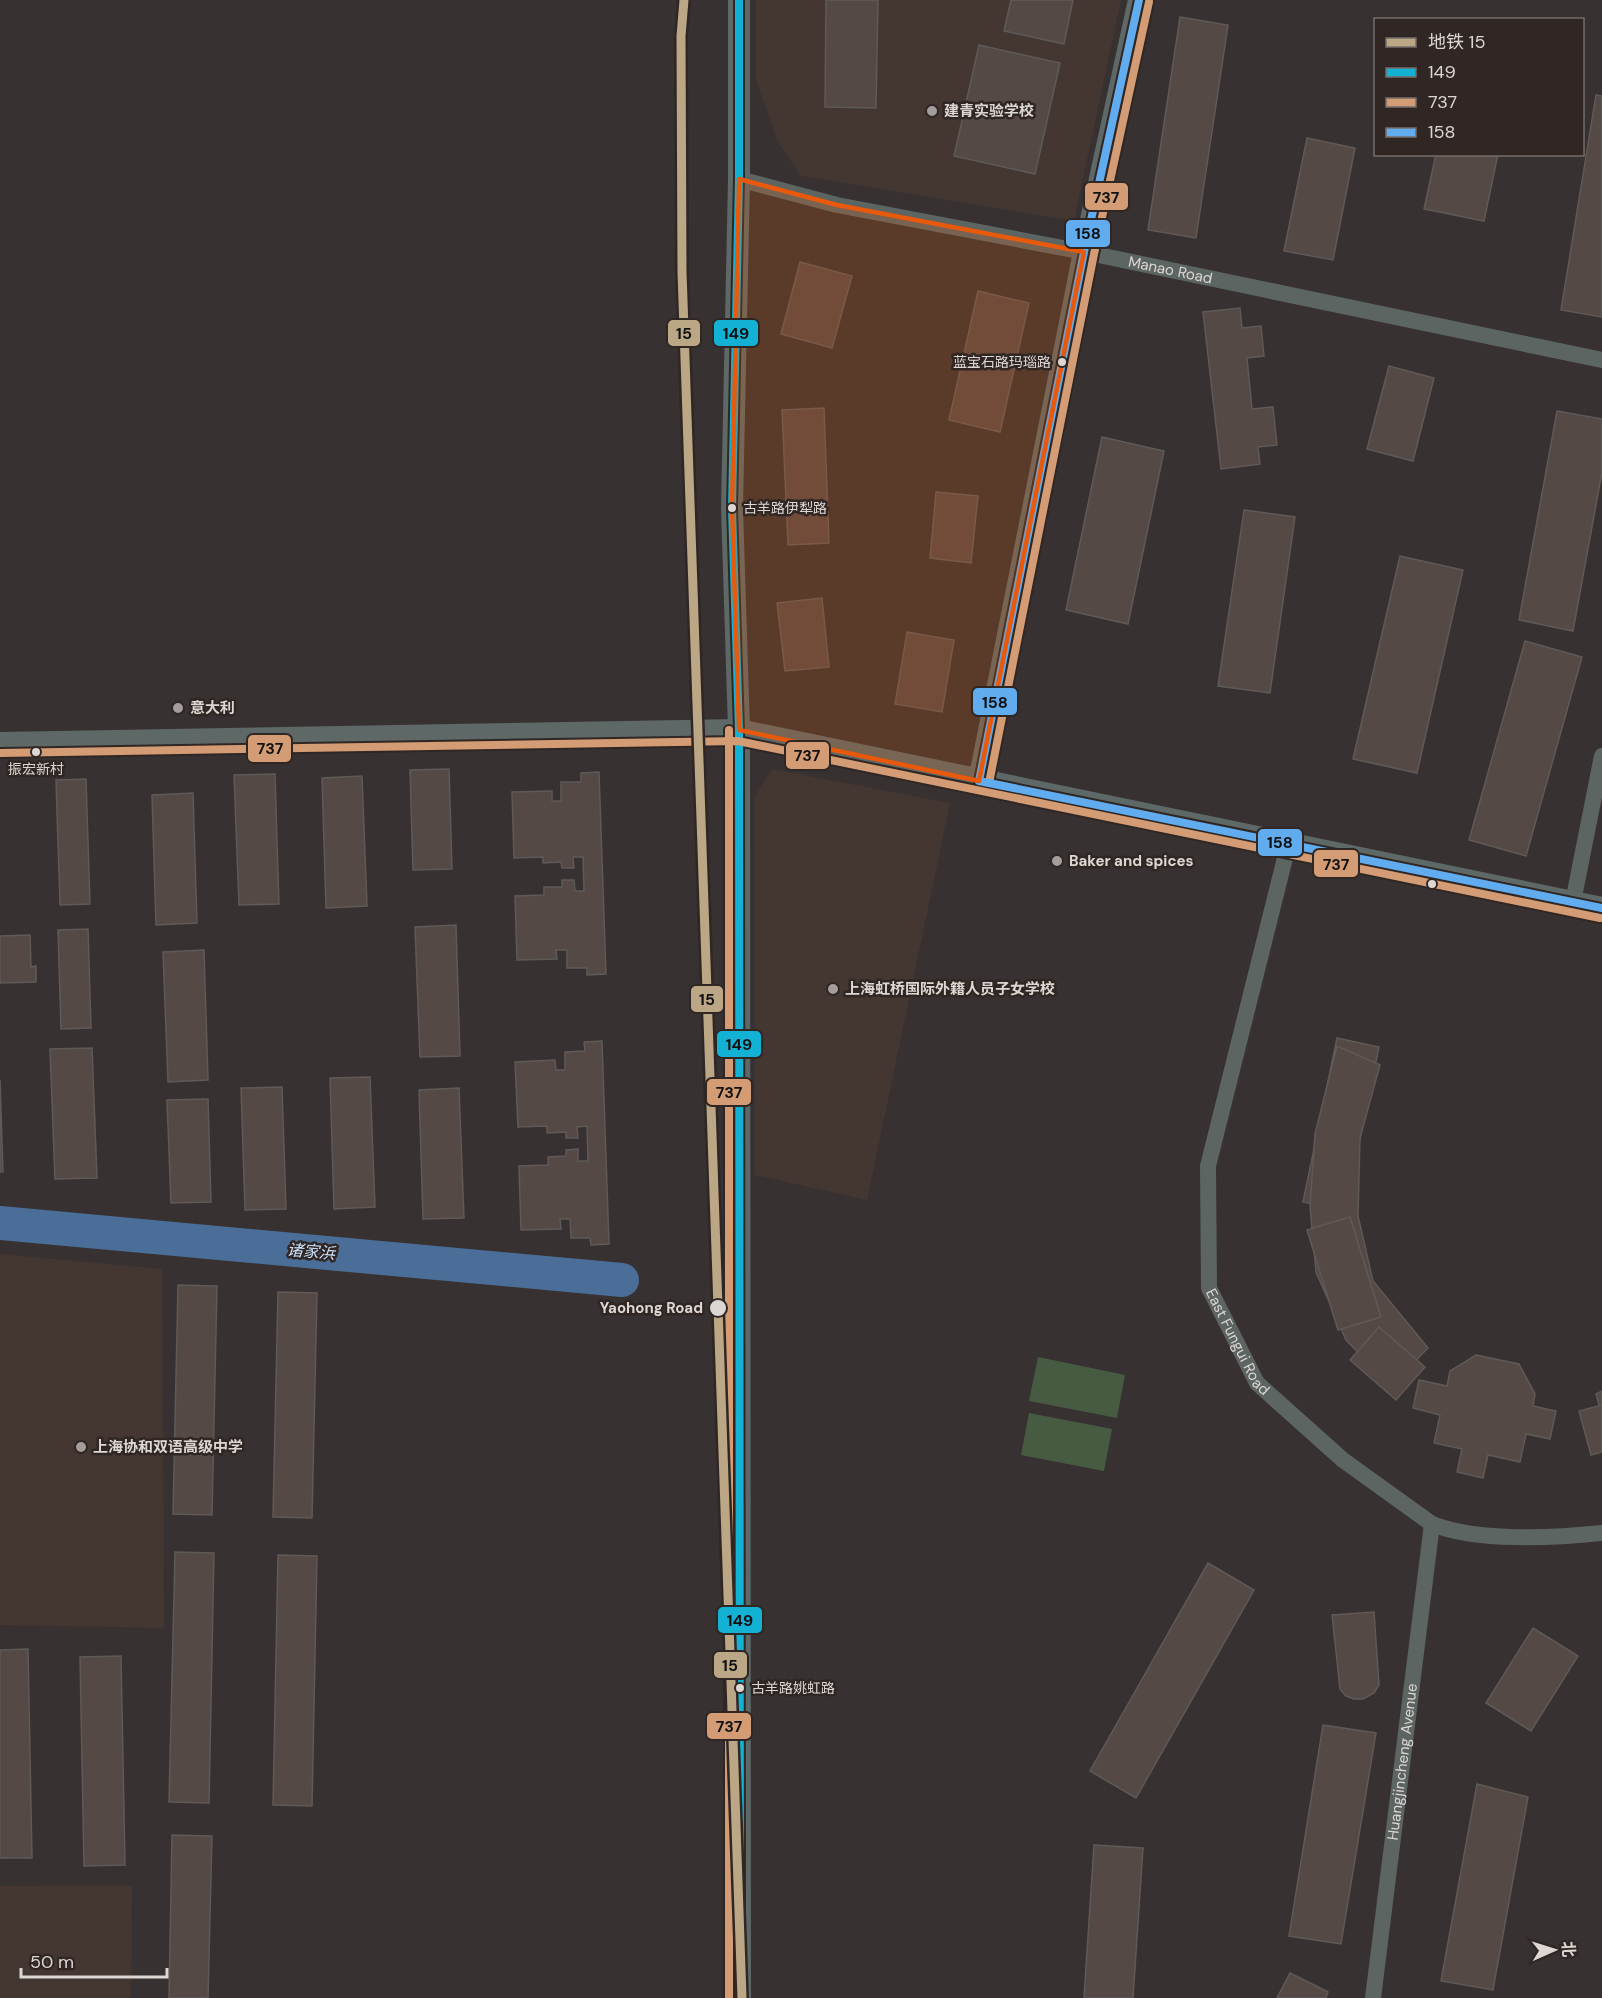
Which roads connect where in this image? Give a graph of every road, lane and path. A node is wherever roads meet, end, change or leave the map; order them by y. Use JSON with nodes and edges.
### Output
{"nodes":[{"id":1,"x":739,"y":0,"type":"edge"},
{"id":2,"x":1139,"y":0,"type":"edge"},
{"id":3,"x":739,"y":179,"type":"junction"},
{"id":4,"x":1084,"y":252,"type":"junction"},
{"id":5,"x":1602,"y":360,"type":"edge"},
{"id":6,"x":739,"y":730,"type":"junction"},
{"id":7,"x":0,"y":743,"type":"edge"},
{"id":8,"x":1602,"y":756,"type":"edge"},
{"id":9,"x":979,"y":781,"type":"junction"},
{"id":10,"x":1288,"y":846,"type":"junction"},
{"id":11,"x":1573,"y":902,"type":"junction"},
{"id":12,"x":1602,"y":908,"type":"edge"},
{"id":13,"x":1432,"y":1524,"type":"junction"},
{"id":14,"x":1602,"y":1533,"type":"edge"},
{"id":15,"x":740,"y":1998,"type":"edge"},
{"id":16,"x":1374,"y":1998,"type":"edge"}],
"edges":[{"from":1,"to":3,"type":"street"},
{"from":2,"to":4,"type":"street"},
{"from":3,"to":4,"type":"street","name":"Manao Road"},
{"from":3,"to":6,"type":"street"},
{"from":4,"to":5,"type":"street","name":"Manao Road"},
{"from":4,"to":9,"type":"street"},
{"from":6,"to":7,"type":"street"},
{"from":6,"to":9,"type":"street"},
{"from":6,"to":15,"type":"street"},
{"from":8,"to":11,"type":"street"},
{"from":9,"to":10,"type":"street"},
{"from":10,"to":11,"type":"street"},
{"from":10,"to":13,"type":"street","name":"East Fungui Road"},
{"from":11,"to":12,"type":"street"},
{"from":13,"to":14,"type":"street","name":"East Fungui Road"},
{"from":13,"to":16,"type":"street","name":"Huangjincheng Avenue"}]}
